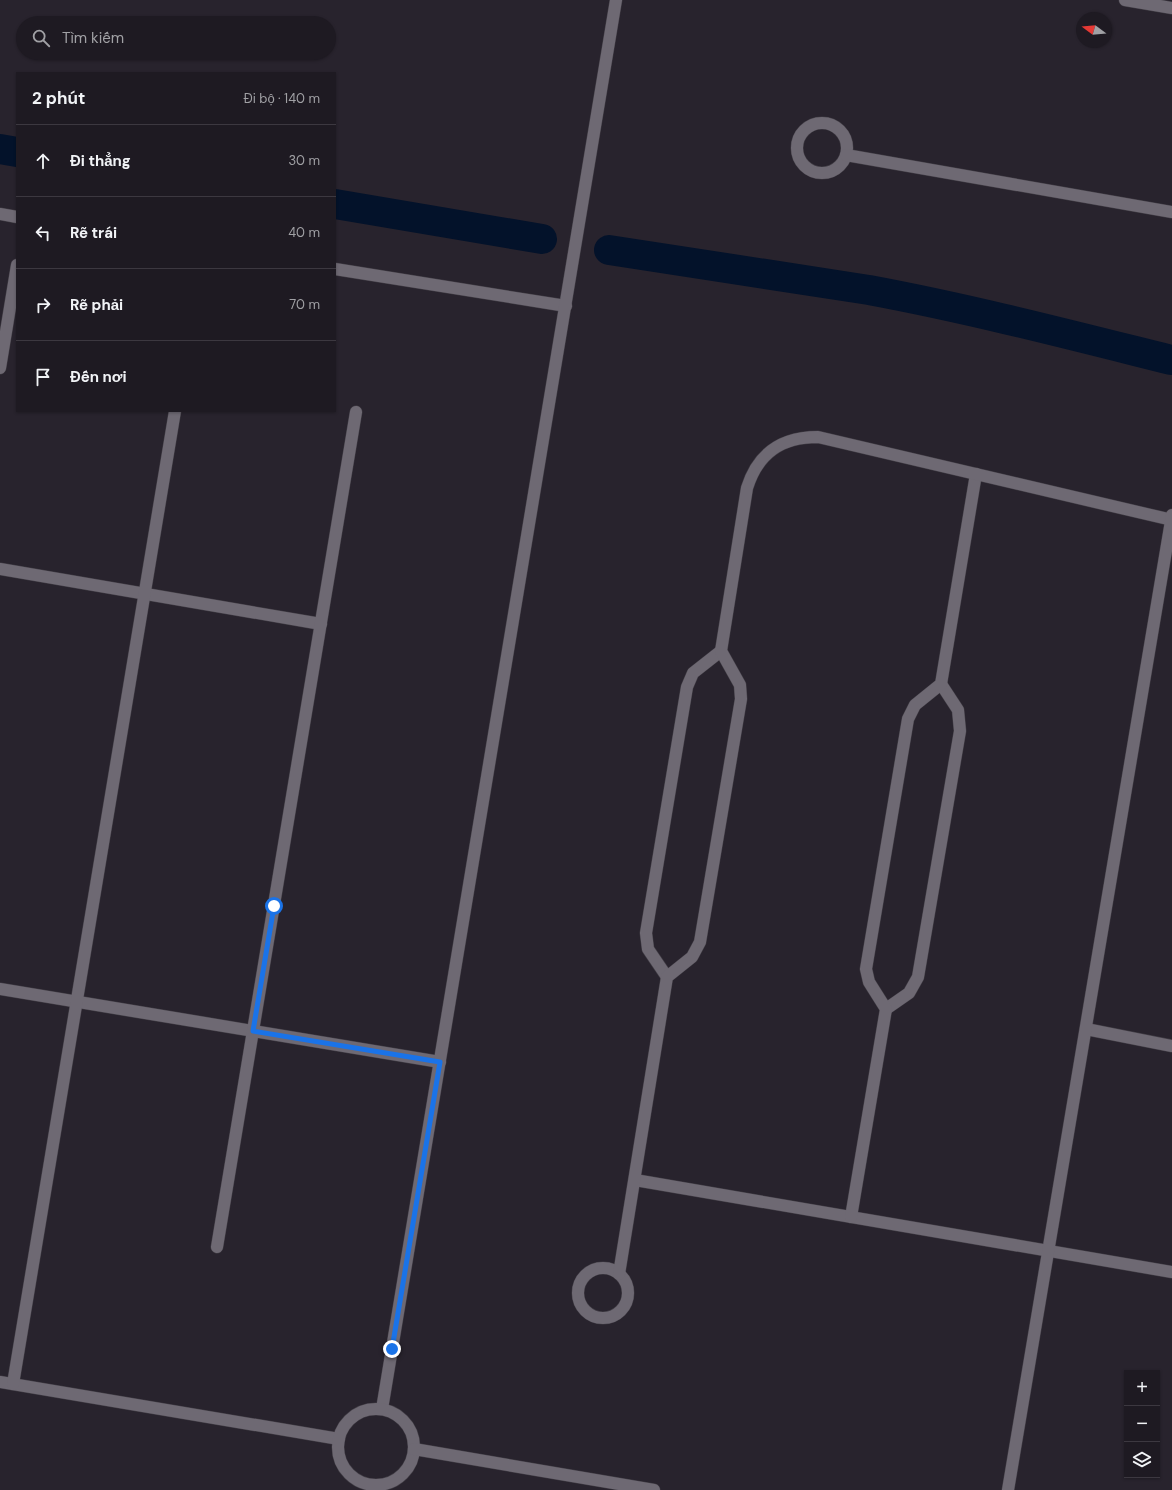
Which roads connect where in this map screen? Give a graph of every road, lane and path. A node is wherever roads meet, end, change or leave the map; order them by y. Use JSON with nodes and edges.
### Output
{"nodes":[{"id":1,"x":616,"y":0,"type":"edge"},
{"id":2,"x":1125,"y":0,"type":"edge"},
{"id":3,"x":1172,"y":8,"type":"edge"},
{"id":4,"x":846,"y":155,"type":"junction"},
{"id":5,"x":1172,"y":212,"type":"edge"},
{"id":6,"x":0,"y":214,"type":"edge"},
{"id":7,"x":16,"y":217,"type":"edge"},
{"id":8,"x":336,"y":269,"type":"edge"},
{"id":9,"x":16,"y":271,"type":"edge"},
{"id":10,"x":566,"y":306,"type":"junction"},
{"id":11,"x":0,"y":368,"type":"edge"},
{"id":12,"x":175,"y":412,"type":"edge"},
{"id":13,"x":356,"y":412,"type":"dead end"},
{"id":14,"x":976,"y":474,"type":"junction"},
{"id":15,"x":1172,"y":518,"type":"edge"},
{"id":16,"x":0,"y":569,"type":"edge"},
{"id":17,"x":144,"y":594,"type":"junction"},
{"id":18,"x":321,"y":624,"type":"junction"},
{"id":19,"x":721,"y":651,"type":"junction"},
{"id":20,"x":940,"y":684,"type":"junction"},
{"id":21,"x":667,"y":977,"type":"junction"},
{"id":22,"x":0,"y":989,"type":"edge"},
{"id":23,"x":77,"y":1002,"type":"junction"},
{"id":24,"x":886,"y":1009,"type":"junction"},
{"id":25,"x":1086,"y":1029,"type":"junction"},
{"id":26,"x":253,"y":1031,"type":"junction"},
{"id":27,"x":1172,"y":1046,"type":"edge"},
{"id":28,"x":440,"y":1062,"type":"junction"},
{"id":29,"x":634,"y":1180,"type":"junction"},
{"id":30,"x":851,"y":1217,"type":"junction"},
{"id":31,"x":217,"y":1247,"type":"dead end"},
{"id":32,"x":1049,"y":1251,"type":"junction"},
{"id":33,"x":1172,"y":1272,"type":"edge"},
{"id":34,"x":619,"y":1274,"type":"junction"},
{"id":35,"x":0,"y":1382,"type":"edge"},
{"id":36,"x":13,"y":1384,"type":"junction"},
{"id":37,"x":382,"y":1409,"type":"junction"},
{"id":38,"x":339,"y":1439,"type":"junction"},
{"id":39,"x":414,"y":1449,"type":"junction"},
{"id":40,"x":369,"y":1487,"type":"edge"},
{"id":41,"x":654,"y":1490,"type":"edge"},
{"id":42,"x":1008,"y":1490,"type":"edge"}],
"edges":[{"from":1,"to":10,"type":"street"},
{"from":2,"to":3,"type":"street"},
{"from":4,"to":4,"type":"street"},
{"from":4,"to":5,"type":"street"},
{"from":6,"to":7,"type":"street"},
{"from":8,"to":10,"type":"street"},
{"from":9,"to":11,"type":"street"},
{"from":10,"to":28,"type":"street"},
{"from":12,"to":17,"type":"street"},
{"from":13,"to":18,"type":"street"},
{"from":14,"to":15,"type":"street"},
{"from":14,"to":19,"type":"street"},
{"from":14,"to":20,"type":"street"},
{"from":15,"to":25,"type":"street"},
{"from":16,"to":17,"type":"street"},
{"from":17,"to":18,"type":"street"},
{"from":17,"to":23,"type":"street"},
{"from":18,"to":26,"type":"street"},
{"from":19,"to":21,"type":"street"},
{"from":19,"to":21,"type":"street"},
{"from":20,"to":24,"type":"street"},
{"from":20,"to":24,"type":"street"},
{"from":21,"to":29,"type":"street"},
{"from":22,"to":23,"type":"street"},
{"from":23,"to":26,"type":"street"},
{"from":23,"to":36,"type":"street"},
{"from":24,"to":30,"type":"street"},
{"from":25,"to":27,"type":"street"},
{"from":25,"to":32,"type":"street"},
{"from":26,"to":28,"type":"street"},
{"from":26,"to":31,"type":"street"},
{"from":28,"to":37,"type":"street"},
{"from":29,"to":30,"type":"street"},
{"from":29,"to":34,"type":"street"},
{"from":30,"to":32,"type":"street"},
{"from":32,"to":33,"type":"street"},
{"from":32,"to":42,"type":"street"},
{"from":34,"to":34,"type":"street"},
{"from":35,"to":36,"type":"street"},
{"from":36,"to":38,"type":"street"},
{"from":37,"to":38,"type":"street"},
{"from":37,"to":39,"type":"street"},
{"from":38,"to":40,"type":"street"},
{"from":39,"to":40,"type":"street"},
{"from":39,"to":41,"type":"street"}]}
